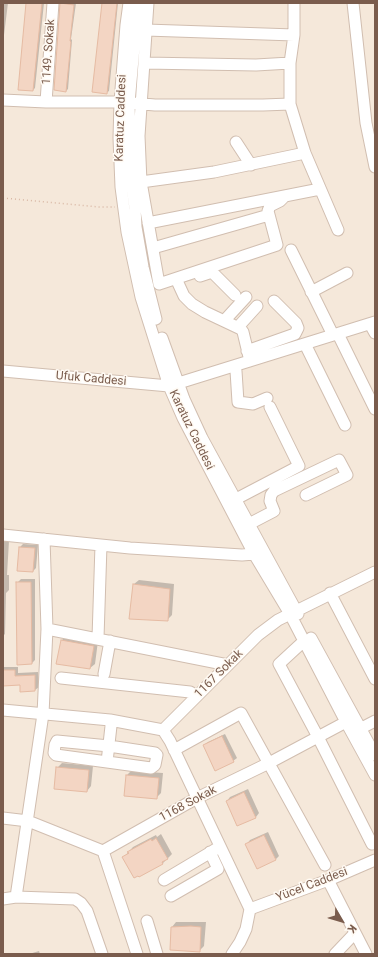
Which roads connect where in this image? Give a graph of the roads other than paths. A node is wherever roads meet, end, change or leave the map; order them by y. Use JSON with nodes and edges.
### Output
{"nodes":[{"id":1,"x":53,"y":3,"type":"edge"},
{"id":2,"x":129,"y":3,"type":"edge"},
{"id":3,"x":138,"y":3,"type":"edge"},
{"id":4,"x":148,"y":3,"type":"edge"},
{"id":5,"x":294,"y":3,"type":"edge"},
{"id":6,"x":353,"y":3,"type":"edge"},
{"id":7,"x":146,"y":30,"type":"junction"},
{"id":8,"x":294,"y":34,"type":"junction"},
{"id":9,"x":144,"y":63,"type":"junction"},
{"id":10,"x":290,"y":63,"type":"junction"},
{"id":11,"x":3,"y":100,"type":"edge"},
{"id":12,"x":46,"y":102,"type":"junction"},
{"id":13,"x":124,"y":103,"type":"junction"},
{"id":14,"x":142,"y":104,"type":"junction"},
{"id":15,"x":290,"y":104,"type":"junction"},
{"id":16,"x":236,"y":142,"type":"dead end"},
{"id":17,"x":305,"y":153,"type":"junction"},
{"id":18,"x":251,"y":164,"type":"junction"},
{"id":19,"x":375,"y":167,"type":"edge"},
{"id":20,"x":142,"y":182,"type":"junction"},
{"id":21,"x":320,"y":189,"type":"junction"},
{"id":22,"x":284,"y":197,"type":"junction"},
{"id":23,"x":269,"y":215,"type":"junction"},
{"id":24,"x":148,"y":223,"type":"junction"},
{"id":25,"x":338,"y":230,"type":"dead end"},
{"id":26,"x":153,"y":248,"type":"junction"},
{"id":27,"x":290,"y":250,"type":"dead end"},
{"id":28,"x":347,"y":274,"type":"dead end"},
{"id":29,"x":178,"y":283,"type":"junction"},
{"id":30,"x":312,"y":292,"type":"junction"},
{"id":31,"x":145,"y":296,"type":"junction"},
{"id":32,"x":235,"y":296,"type":"dead end"},
{"id":33,"x":246,"y":297,"type":"dead end"},
{"id":34,"x":274,"y":302,"type":"dead end"},
{"id":35,"x":257,"y":306,"type":"dead end"},
{"id":36,"x":224,"y":321,"type":"junction"},
{"id":37,"x":373,"y":326,"type":"edge"},
{"id":38,"x":238,"y":327,"type":"junction"},
{"id":39,"x":335,"y":334,"type":"junction"},
{"id":40,"x":305,"y":344,"type":"junction"},
{"id":41,"x":248,"y":356,"type":"junction"},
{"id":42,"x":234,"y":366,"type":"junction"},
{"id":43,"x":3,"y":371,"type":"edge"},
{"id":44,"x":174,"y":384,"type":"junction"},
{"id":45,"x":375,"y":409,"type":"edge"},
{"id":46,"x":345,"y":425,"type":"dead end"},
{"id":47,"x":306,"y":495,"type":"dead end"},
{"id":48,"x":236,"y":499,"type":"junction"},
{"id":49,"x":249,"y":524,"type":"junction"},
{"id":50,"x":3,"y":535,"type":"edge"},
{"id":51,"x":44,"y":539,"type":"junction"},
{"id":52,"x":100,"y":545,"type":"junction"},
{"id":53,"x":254,"y":554,"type":"junction"},
{"id":54,"x":375,"y":572,"type":"edge"},
{"id":55,"x":330,"y":594,"type":"junction"},
{"id":56,"x":293,"y":612,"type":"junction"},
{"id":57,"x":46,"y":629,"type":"junction"},
{"id":58,"x":98,"y":638,"type":"junction"},
{"id":59,"x":110,"y":640,"type":"junction"},
{"id":60,"x":305,"y":640,"type":"junction"},
{"id":61,"x":228,"y":664,"type":"junction"},
{"id":62,"x":104,"y":674,"type":"dead end"},
{"id":63,"x":61,"y":678,"type":"dead end"},
{"id":64,"x":375,"y":679,"type":"edge"},
{"id":65,"x":197,"y":696,"type":"junction"},
{"id":66,"x":3,"y":710,"type":"edge"},
{"id":67,"x":43,"y":714,"type":"junction"},
{"id":68,"x":110,"y":720,"type":"junction"},
{"id":69,"x":375,"y":721,"type":"edge"},
{"id":70,"x":346,"y":722,"type":"junction"},
{"id":71,"x":163,"y":730,"type":"junction"},
{"id":72,"x":356,"y":731,"type":"junction"},
{"id":73,"x":318,"y":736,"type":"junction"},
{"id":74,"x":109,"y":746,"type":"junction"},
{"id":75,"x":174,"y":750,"type":"junction"},
{"id":76,"x":375,"y":755,"type":"edge"},
{"id":77,"x":107,"y":762,"type":"junction"},
{"id":78,"x":269,"y":763,"type":"junction"},
{"id":79,"x":375,"y":775,"type":"edge"},
{"id":80,"x":197,"y":798,"type":"junction"},
{"id":81,"x":3,"y":818,"type":"edge"},
{"id":82,"x":28,"y":821,"type":"junction"},
{"id":83,"x":372,"y":844,"type":"dead end"},
{"id":84,"x":220,"y":847,"type":"junction"},
{"id":85,"x":103,"y":851,"type":"junction"},
{"id":86,"x":210,"y":852,"type":"junction"},
{"id":87,"x":375,"y":860,"type":"edge"},
{"id":88,"x":325,"y":864,"type":"dead end"},
{"id":89,"x":164,"y":880,"type":"dead end"},
{"id":90,"x":328,"y":880,"type":"junction"},
{"id":91,"x":171,"y":896,"type":"dead end"},
{"id":92,"x":16,"y":897,"type":"junction"},
{"id":93,"x":3,"y":899,"type":"edge"},
{"id":94,"x":250,"y":909,"type":"junction"},
{"id":95,"x":147,"y":921,"type":"dead end"},
{"id":96,"x":355,"y":933,"type":"junction"},
{"id":97,"x":102,"y":954,"type":"edge"},
{"id":98,"x":137,"y":954,"type":"edge"},
{"id":99,"x":157,"y":954,"type":"edge"},
{"id":100,"x":232,"y":954,"type":"edge"},
{"id":101,"x":335,"y":954,"type":"edge"},
{"id":102,"x":366,"y":954,"type":"edge"}],
"edges":[{"from":1,"to":12,"type":"street","name":"1149. Sokak"},
{"from":2,"to":13,"type":"street","name":"Karatuz Caddesi"},
{"from":3,"to":13,"type":"street"},
{"from":4,"to":7,"type":"street"},
{"from":5,"to":8,"type":"street"},
{"from":6,"to":19,"type":"street"},
{"from":7,"to":8,"type":"street"},
{"from":7,"to":9,"type":"street"},
{"from":8,"to":10,"type":"street"},
{"from":9,"to":10,"type":"street"},
{"from":9,"to":14,"type":"street"},
{"from":10,"to":15,"type":"street"},
{"from":11,"to":12,"type":"street"},
{"from":12,"to":13,"type":"street"},
{"from":13,"to":14,"type":"street"},
{"from":13,"to":31,"type":"street"},
{"from":13,"to":31,"type":"street","name":"Karatuz Caddesi"},
{"from":14,"to":15,"type":"street"},
{"from":14,"to":20,"type":"street"},
{"from":15,"to":17,"type":"street"},
{"from":16,"to":18,"type":"street"},
{"from":17,"to":18,"type":"street"},
{"from":17,"to":21,"type":"street"},
{"from":18,"to":20,"type":"street"},
{"from":20,"to":24,"type":"street"},
{"from":21,"to":22,"type":"street"},
{"from":21,"to":25,"type":"street"},
{"from":22,"to":23,"type":"street"},
{"from":22,"to":24,"type":"street"},
{"from":23,"to":26,"type":"street"},
{"from":23,"to":26,"type":"street"},
{"from":24,"to":26,"type":"street"},
{"from":27,"to":30,"type":"street"},
{"from":28,"to":30,"type":"street"},
{"from":29,"to":31,"type":"street"},
{"from":29,"to":32,"type":"street"},
{"from":29,"to":36,"type":"street"},
{"from":30,"to":39,"type":"street"},
{"from":31,"to":44,"type":"street","name":"Karatuz Caddesi"},
{"from":33,"to":36,"type":"street"},
{"from":34,"to":41,"type":"street"},
{"from":35,"to":38,"type":"street"},
{"from":36,"to":38,"type":"street"},
{"from":37,"to":39,"type":"street"},
{"from":38,"to":41,"type":"street"},
{"from":39,"to":40,"type":"street"},
{"from":39,"to":45,"type":"street"},
{"from":40,"to":41,"type":"street"},
{"from":40,"to":46,"type":"street"},
{"from":41,"to":42,"type":"street"},
{"from":42,"to":44,"type":"street"},
{"from":42,"to":48,"type":"street"},
{"from":43,"to":44,"type":"street","name":"Ufuk Caddesi"},
{"from":44,"to":48,"type":"street"},
{"from":44,"to":53,"type":"street","name":"Karatuz Caddesi"},
{"from":47,"to":49,"type":"street"},
{"from":48,"to":49,"type":"street"},
{"from":49,"to":56,"type":"street"},
{"from":50,"to":51,"type":"street"},
{"from":51,"to":52,"type":"street"},
{"from":51,"to":57,"type":"street"},
{"from":52,"to":53,"type":"street"},
{"from":52,"to":58,"type":"street"},
{"from":53,"to":56,"type":"street","name":"Karatuz Caddesi"},
{"from":54,"to":55,"type":"street","name":"1167 Sokak"},
{"from":55,"to":56,"type":"street","name":"1167 Sokak"},
{"from":55,"to":64,"type":"street"},
{"from":56,"to":60,"type":"street","name":"Karatuz Caddesi"},
{"from":56,"to":61,"type":"street","name":"1167 Sokak"},
{"from":56,"to":72,"type":"street","name":"Karatuz Caddesi"},
{"from":57,"to":58,"type":"street"},
{"from":57,"to":67,"type":"street"},
{"from":58,"to":59,"type":"street"},
{"from":59,"to":61,"type":"street"},
{"from":59,"to":62,"type":"street"},
{"from":60,"to":70,"type":"street","name":"Karatuz Caddesi"},
{"from":60,"to":73,"type":"street"},
{"from":61,"to":65,"type":"street","name":"1167 Sokak"},
{"from":63,"to":65,"type":"street"},
{"from":65,"to":71,"type":"street","name":"1167 Sokak"},
{"from":66,"to":67,"type":"street"},
{"from":67,"to":68,"type":"street"},
{"from":67,"to":82,"type":"street"},
{"from":68,"to":71,"type":"street"},
{"from":68,"to":74,"type":"street"},
{"from":69,"to":72,"type":"street"},
{"from":70,"to":72,"type":"street","name":"Karatuz Caddesi"},
{"from":70,"to":73,"type":"street","name":"1168 Sokak"},
{"from":71,"to":75,"type":"street"},
{"from":72,"to":76,"type":"street","name":"Karatuz Caddesi"},
{"from":72,"to":79,"type":"street","name":"Karatuz Caddesi"},
{"from":73,"to":78,"type":"street","name":"1168 Sokak"},
{"from":73,"to":83,"type":"street"},
{"from":74,"to":77,"type":"street"},
{"from":74,"to":77,"type":"street"},
{"from":74,"to":77,"type":"street"},
{"from":75,"to":78,"type":"street"},
{"from":75,"to":80,"type":"street"},
{"from":78,"to":80,"type":"street","name":"1168 Sokak"},
{"from":78,"to":88,"type":"street"},
{"from":80,"to":84,"type":"street"},
{"from":80,"to":85,"type":"street","name":"1168 Sokak"},
{"from":81,"to":82,"type":"street"},
{"from":82,"to":85,"type":"street"},
{"from":82,"to":92,"type":"street"},
{"from":84,"to":86,"type":"street"},
{"from":84,"to":94,"type":"street"},
{"from":85,"to":98,"type":"street"},
{"from":86,"to":89,"type":"street"},
{"from":86,"to":91,"type":"street"},
{"from":87,"to":90,"type":"street","name":"Yücel Caddesi"},
{"from":90,"to":94,"type":"street","name":"Yücel Caddesi"},
{"from":90,"to":96,"type":"street"},
{"from":92,"to":93,"type":"street"},
{"from":92,"to":97,"type":"street"},
{"from":94,"to":100,"type":"street"},
{"from":95,"to":99,"type":"street"},
{"from":96,"to":101,"type":"street"},
{"from":96,"to":102,"type":"street"}]}
